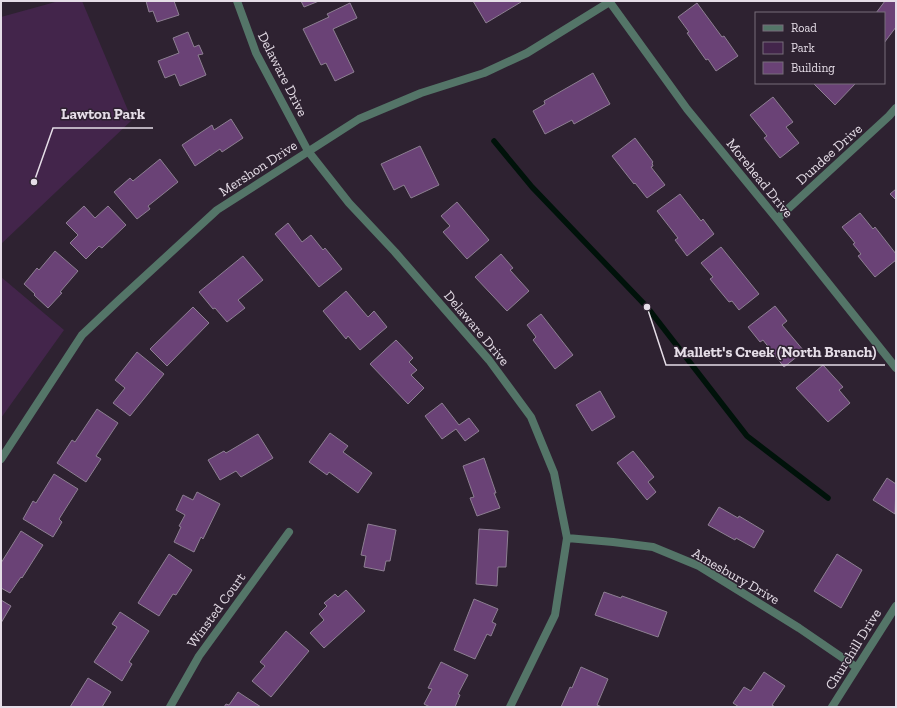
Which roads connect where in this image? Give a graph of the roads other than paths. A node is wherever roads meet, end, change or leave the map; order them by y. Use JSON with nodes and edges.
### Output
{"nodes":[{"id":1,"x":236,"y":1,"type":"edge"},
{"id":2,"x":610,"y":1,"type":"edge"},
{"id":3,"x":896,"y":108,"type":"edge"},
{"id":4,"x":308,"y":150,"type":"junction"},
{"id":5,"x":777,"y":219,"type":"junction"},
{"id":6,"x":896,"y":368,"type":"edge"},
{"id":7,"x":1,"y":459,"type":"edge"},
{"id":8,"x":289,"y":532,"type":"dead end"},
{"id":9,"x":567,"y":538,"type":"junction"},
{"id":10,"x":896,"y":606,"type":"edge"},
{"id":11,"x":856,"y":667,"type":"junction"},
{"id":12,"x":170,"y":707,"type":"edge"},
{"id":13,"x":510,"y":707,"type":"edge"},
{"id":14,"x":832,"y":707,"type":"edge"}],
"edges":[{"from":1,"to":4,"type":"street","name":"Delaware Drive"},
{"from":2,"to":4,"type":"street","name":"Mershon Drive"},
{"from":2,"to":5,"type":"street","name":"Morehead Drive"},
{"from":3,"to":5,"type":"street","name":"Dundee Drive"},
{"from":4,"to":7,"type":"street","name":"Mershon Drive"},
{"from":4,"to":9,"type":"street","name":"Delaware Drive"},
{"from":5,"to":6,"type":"street","name":"Morehead Drive"},
{"from":8,"to":12,"type":"street","name":"Winsted Court"},
{"from":9,"to":11,"type":"street","name":"Amesbury Drive"},
{"from":9,"to":13,"type":"street","name":"Delaware Drive"},
{"from":10,"to":11,"type":"street","name":"Churchill Drive"},
{"from":11,"to":14,"type":"street","name":"Churchill Drive"}]}
